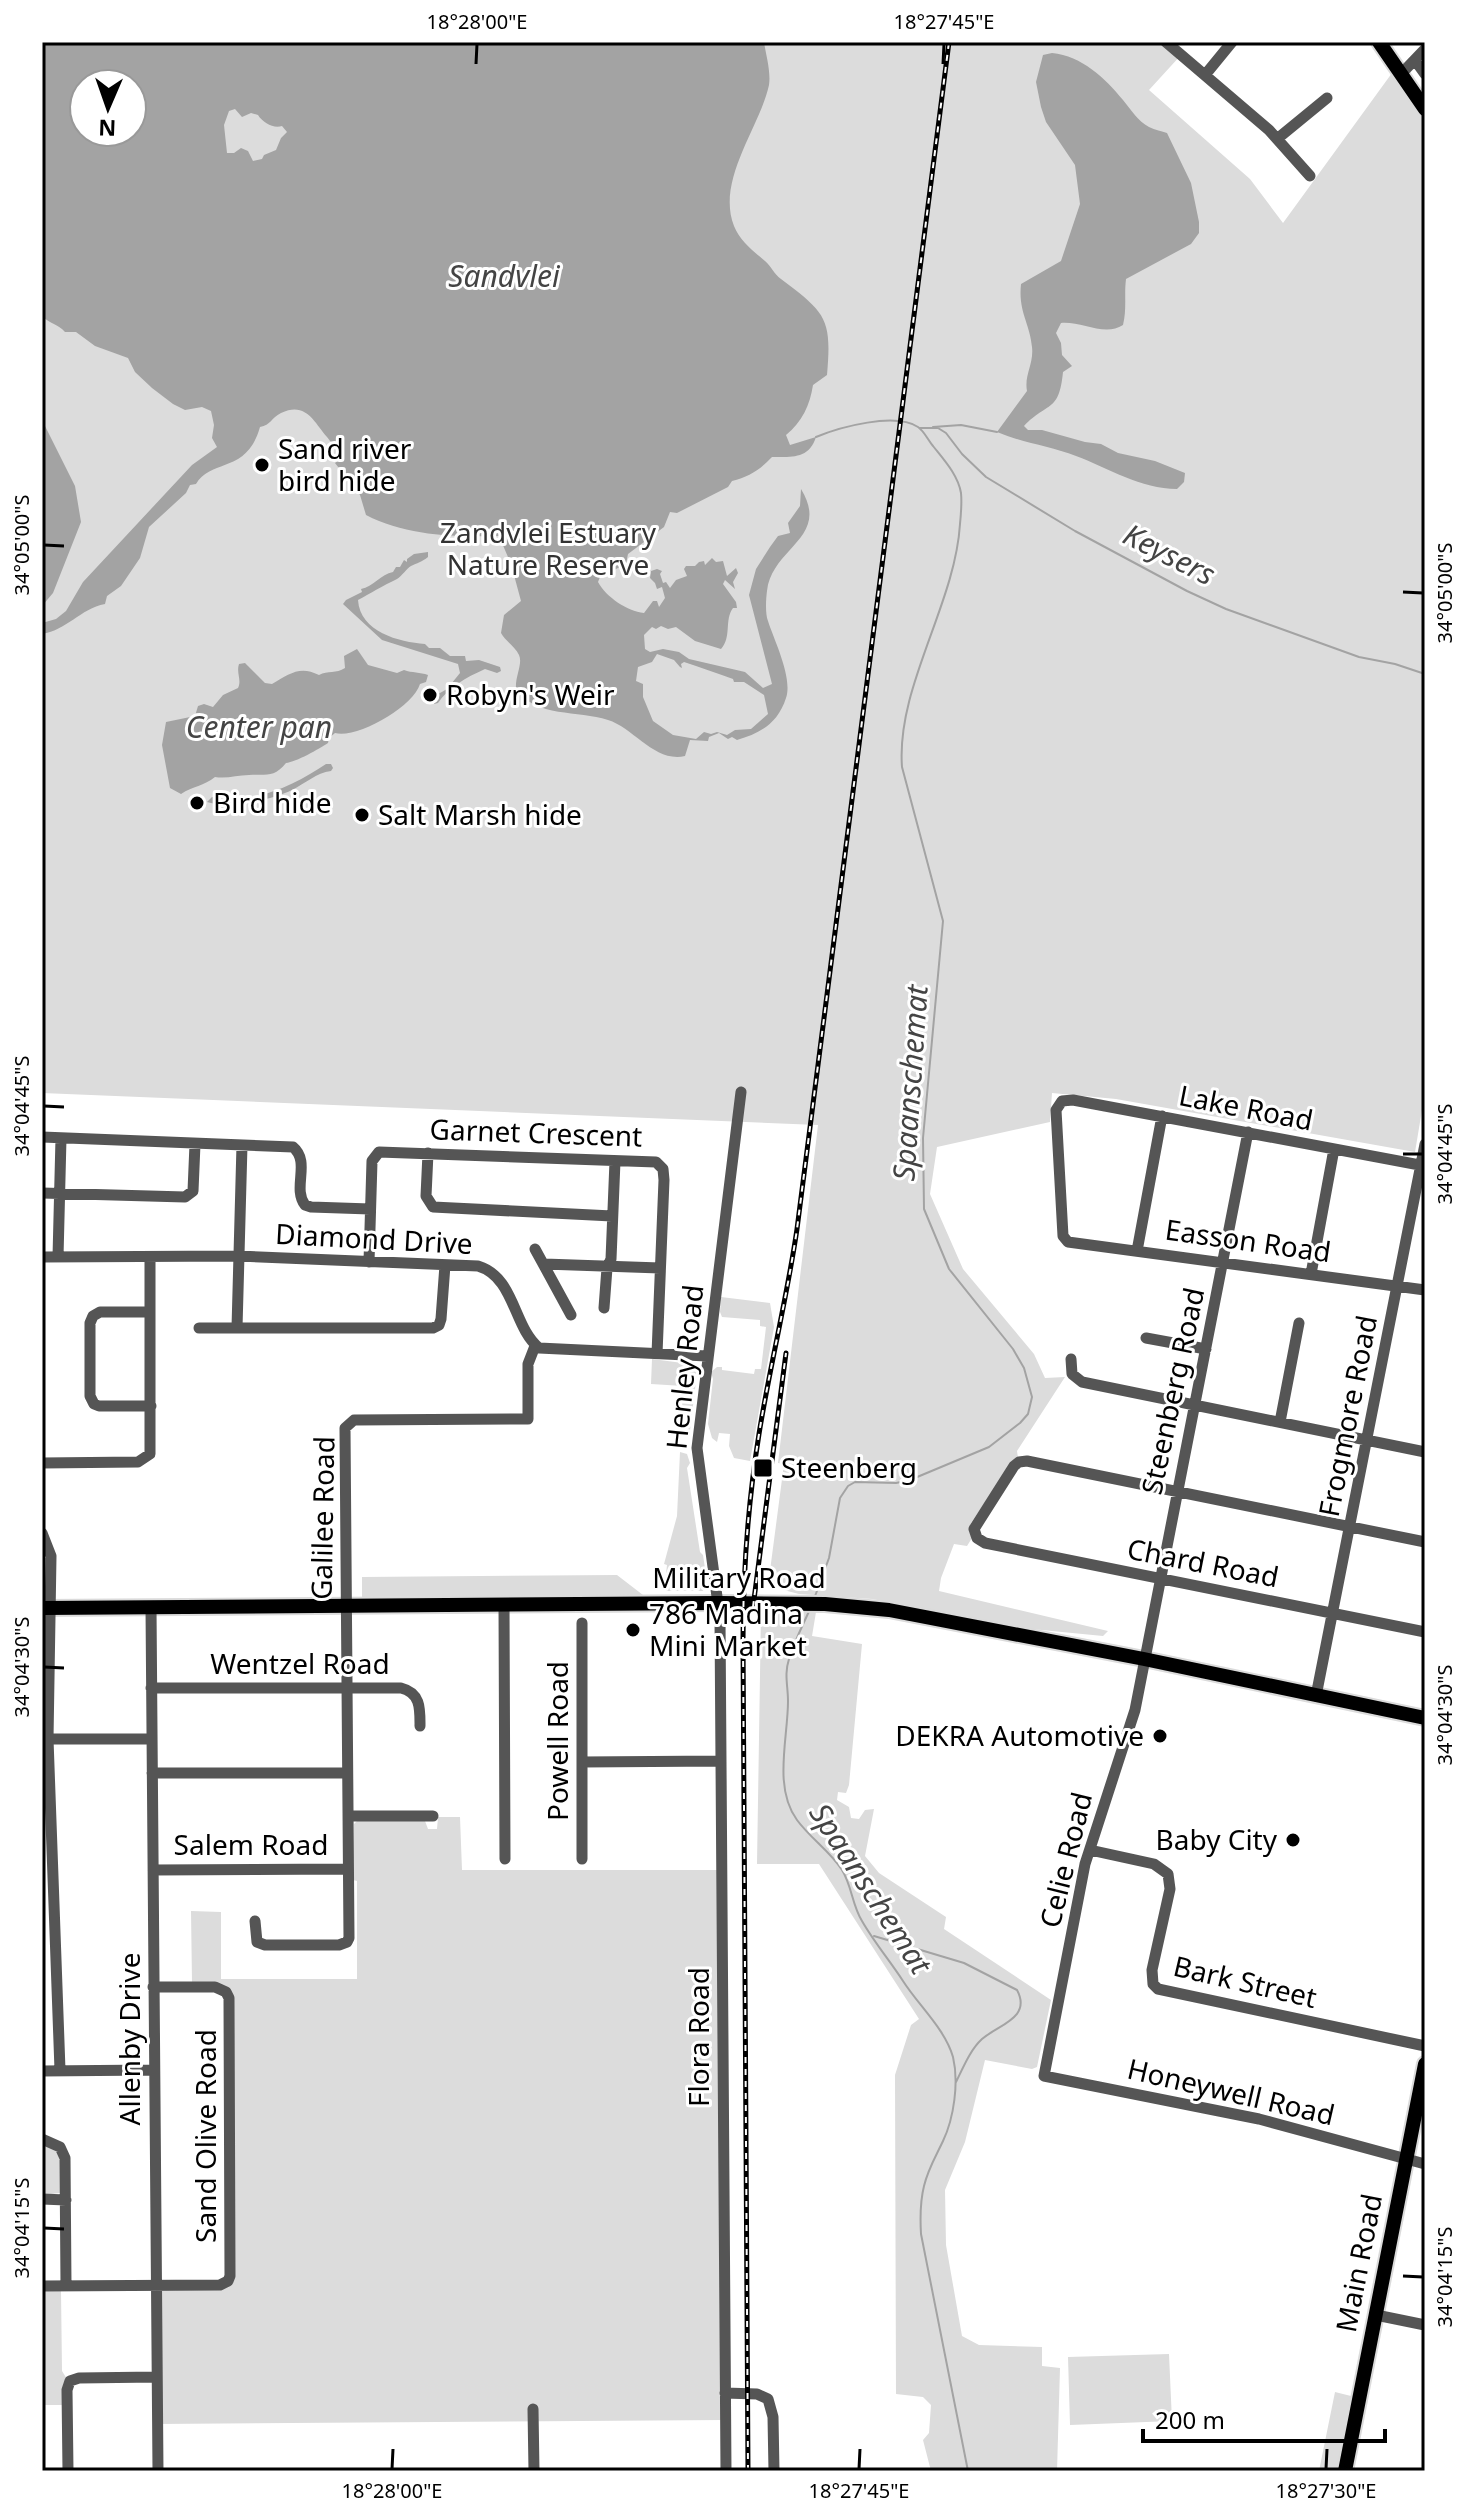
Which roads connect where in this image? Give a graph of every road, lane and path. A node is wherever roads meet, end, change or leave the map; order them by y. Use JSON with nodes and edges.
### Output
{"nodes":[{"id":1,"x":1166,"y":42,"type":"edge"},
{"id":2,"x":1232,"y":42,"type":"edge"},
{"id":3,"x":1379,"y":42,"type":"edge"},
{"id":4,"x":1425,"y":49,"type":"edge"},
{"id":5,"x":1415,"y":60,"type":"junction"},
{"id":6,"x":1402,"y":73,"type":"junction"},
{"id":7,"x":1425,"y":74,"type":"edge"},
{"id":8,"x":1205,"y":75,"type":"junction"},
{"id":9,"x":1327,"y":98,"type":"dead end"},
{"id":10,"x":1425,"y":109,"type":"edge"},
{"id":11,"x":1277,"y":139,"type":"junction"},
{"id":12,"x":1310,"y":176,"type":"dead end"},
{"id":13,"x":741,"y":1092,"type":"dead end"},
{"id":14,"x":1162,"y":1116,"type":"junction"},
{"id":15,"x":1248,"y":1132,"type":"junction"},
{"id":16,"x":42,"y":1137,"type":"edge"},
{"id":17,"x":61,"y":1138,"type":"junction"},
{"id":18,"x":195,"y":1144,"type":"junction"},
{"id":19,"x":1425,"y":1144,"type":"edge"},
{"id":20,"x":242,"y":1145,"type":"junction"},
{"id":21,"x":1334,"y":1149,"type":"junction"},
{"id":22,"x":428,"y":1153,"type":"junction"},
{"id":23,"x":615,"y":1161,"type":"junction"},
{"id":24,"x":1423,"y":1166,"type":"edge"},
{"id":25,"x":42,"y":1193,"type":"edge"},
{"id":26,"x":58,"y":1193,"type":"junction"},
{"id":27,"x":370,"y":1209,"type":"junction"},
{"id":28,"x":612,"y":1216,"type":"junction"},
{"id":29,"x":1065,"y":1239,"type":"joint"},
{"id":30,"x":535,"y":1249,"type":"dead end"},
{"id":31,"x":1137,"y":1251,"type":"junction"},
{"id":32,"x":238,"y":1256,"type":"junction"},
{"id":33,"x":42,"y":1257,"type":"edge"},
{"id":34,"x":58,"y":1257,"type":"junction"},
{"id":35,"x":150,"y":1257,"type":"junction"},
{"id":36,"x":369,"y":1262,"type":"junction"},
{"id":37,"x":1224,"y":1262,"type":"junction"},
{"id":38,"x":544,"y":1264,"type":"junction"},
{"id":39,"x":445,"y":1265,"type":"junction"},
{"id":40,"x":607,"y":1268,"type":"junction"},
{"id":41,"x":660,"y":1268,"type":"junction"},
{"id":42,"x":1311,"y":1274,"type":"junction"},
{"id":43,"x":1398,"y":1286,"type":"junction"},
{"id":44,"x":1425,"y":1290,"type":"edge"},
{"id":45,"x":604,"y":1308,"type":"dead end"},
{"id":46,"x":150,"y":1312,"type":"junction"},
{"id":47,"x":571,"y":1315,"type":"dead end"},
{"id":48,"x":1299,"y":1323,"type":"dead end"},
{"id":49,"x":199,"y":1328,"type":"dead end"},
{"id":50,"x":237,"y":1328,"type":"junction"},
{"id":51,"x":1146,"y":1338,"type":"dead end"},
{"id":52,"x":535,"y":1346,"type":"junction"},
{"id":53,"x":1206,"y":1349,"type":"junction"},
{"id":54,"x":657,"y":1354,"type":"junction"},
{"id":55,"x":707,"y":1356,"type":"junction"},
{"id":56,"x":1071,"y":1359,"type":"dead end"},
{"id":57,"x":151,"y":1406,"type":"junction"},
{"id":58,"x":1195,"y":1406,"type":"junction"},
{"id":59,"x":1280,"y":1422,"type":"junction"},
{"id":60,"x":1368,"y":1441,"type":"junction"},
{"id":61,"x":1425,"y":1452,"type":"edge"},
{"id":62,"x":42,"y":1463,"type":"edge"},
{"id":63,"x":1177,"y":1492,"type":"junction"},
{"id":64,"x":1351,"y":1527,"type":"junction"},
{"id":65,"x":42,"y":1533,"type":"edge"},
{"id":66,"x":1425,"y":1542,"type":"edge"},
{"id":67,"x":1160,"y":1578,"type":"junction"},
{"id":68,"x":719,"y":1603,"type":"junction"},
{"id":69,"x":504,"y":1604,"type":"junction"},
{"id":70,"x":346,"y":1605,"type":"junction"},
{"id":71,"x":151,"y":1607,"type":"junction"},
{"id":72,"x":46,"y":1608,"type":"edge"},
{"id":73,"x":1334,"y":1614,"type":"junction"},
{"id":74,"x":582,"y":1623,"type":"dead end"},
{"id":75,"x":1425,"y":1632,"type":"edge"},
{"id":76,"x":1144,"y":1659,"type":"junction"},
{"id":77,"x":348,"y":1687,"type":"junction"},
{"id":78,"x":151,"y":1688,"type":"junction"},
{"id":79,"x":1316,"y":1696,"type":"junction"},
{"id":80,"x":1425,"y":1718,"type":"edge"},
{"id":81,"x":420,"y":1726,"type":"dead end"},
{"id":82,"x":45,"y":1739,"type":"edge"},
{"id":83,"x":152,"y":1739,"type":"junction"},
{"id":84,"x":721,"y":1761,"type":"junction"},
{"id":85,"x":582,"y":1762,"type":"junction"},
{"id":86,"x":152,"y":1773,"type":"junction"},
{"id":87,"x":347,"y":1773,"type":"junction"},
{"id":88,"x":348,"y":1816,"type":"junction"},
{"id":89,"x":433,"y":1816,"type":"dead end"},
{"id":90,"x":1090,"y":1850,"type":"junction"},
{"id":91,"x":505,"y":1859,"type":"dead end"},
{"id":92,"x":582,"y":1859,"type":"dead end"},
{"id":93,"x":348,"y":1869,"type":"junction"},
{"id":94,"x":153,"y":1870,"type":"junction"},
{"id":95,"x":255,"y":1921,"type":"dead end"},
{"id":96,"x":153,"y":1987,"type":"junction"},
{"id":97,"x":1425,"y":2046,"type":"edge"},
{"id":98,"x":1425,"y":2064,"type":"edge"},
{"id":99,"x":60,"y":2070,"type":"junction"},
{"id":100,"x":154,"y":2070,"type":"junction"},
{"id":101,"x":42,"y":2071,"type":"edge"},
{"id":102,"x":1044,"y":2076,"type":"joint"},
{"id":103,"x":42,"y":2139,"type":"edge"},
{"id":104,"x":1406,"y":2160,"type":"junction"},
{"id":105,"x":1425,"y":2164,"type":"edge"},
{"id":106,"x":42,"y":2199,"type":"edge"},
{"id":107,"x":66,"y":2200,"type":"junction"},
{"id":108,"x":66,"y":2285,"type":"junction"},
{"id":109,"x":156,"y":2285,"type":"junction"},
{"id":110,"x":42,"y":2286,"type":"edge"},
{"id":111,"x":1376,"y":2315,"type":"junction"},
{"id":112,"x":1425,"y":2325,"type":"edge"},
{"id":113,"x":156,"y":2377,"type":"junction"},
{"id":114,"x":725,"y":2393,"type":"junction"},
{"id":115,"x":533,"y":2409,"type":"dead end"},
{"id":116,"x":68,"y":2471,"type":"edge"},
{"id":117,"x":158,"y":2471,"type":"edge"},
{"id":118,"x":534,"y":2471,"type":"edge"},
{"id":119,"x":726,"y":2471,"type":"edge"},
{"id":120,"x":774,"y":2471,"type":"edge"},
{"id":121,"x":1345,"y":2471,"type":"edge"}],
"edges":[{"from":1,"to":8,"type":"street"},
{"from":2,"to":8,"type":"street"},
{"from":3,"to":6,"type":"main road"},
{"from":4,"to":5,"type":"street"},
{"from":5,"to":6,"type":"street"},
{"from":5,"to":7,"type":"street"},
{"from":6,"to":10,"type":"main road"},
{"from":8,"to":11,"type":"street"},
{"from":9,"to":11,"type":"street"},
{"from":11,"to":12,"type":"street"},
{"from":13,"to":55,"type":"street","name":"Henley Road"},
{"from":14,"to":15,"type":"street","name":"Lake Road"},
{"from":14,"to":29,"type":"street","name":"Lake Road"},
{"from":14,"to":31,"type":"street"},
{"from":15,"to":21,"type":"street","name":"Lake Road"},
{"from":15,"to":37,"type":"street","name":"Steenberg Road"},
{"from":16,"to":17,"type":"street"},
{"from":17,"to":18,"type":"street"},
{"from":17,"to":26,"type":"street"},
{"from":18,"to":20,"type":"street"},
{"from":18,"to":26,"type":"street"},
{"from":19,"to":24,"type":"street","name":"Frogmore Road"},
{"from":20,"to":27,"type":"street"},
{"from":20,"to":32,"type":"street"},
{"from":21,"to":24,"type":"street","name":"Lake Road"},
{"from":21,"to":42,"type":"street"},
{"from":22,"to":23,"type":"street","name":"Garnet Crescent"},
{"from":22,"to":27,"type":"street","name":"Garnet Crescent"},
{"from":22,"to":28,"type":"street"},
{"from":23,"to":28,"type":"street"},
{"from":23,"to":41,"type":"street","name":"Garnet Crescent"},
{"from":24,"to":43,"type":"street","name":"Frogmore Road"},
{"from":25,"to":26,"type":"street"},
{"from":26,"to":34,"type":"street"},
{"from":27,"to":36,"type":"street","name":"Garnet Crescent"},
{"from":28,"to":40,"type":"street"},
{"from":29,"to":31,"type":"street","name":"Easson Road"},
{"from":30,"to":38,"type":"street"},
{"from":31,"to":37,"type":"street","name":"Easson Road"},
{"from":32,"to":35,"type":"street","name":"Diamond Drive"},
{"from":32,"to":36,"type":"street","name":"Diamond Drive"},
{"from":32,"to":50,"type":"street"},
{"from":33,"to":34,"type":"street","name":"Diamond Drive"},
{"from":34,"to":35,"type":"street","name":"Diamond Drive"},
{"from":35,"to":46,"type":"street"},
{"from":36,"to":39,"type":"street","name":"Diamond Drive"},
{"from":37,"to":42,"type":"street","name":"Easson Road"},
{"from":37,"to":53,"type":"street","name":"Steenberg Road"},
{"from":38,"to":40,"type":"street"},
{"from":38,"to":47,"type":"street"},
{"from":39,"to":50,"type":"street"},
{"from":39,"to":52,"type":"street","name":"Diamond Drive"},
{"from":40,"to":41,"type":"street"},
{"from":40,"to":45,"type":"street"},
{"from":41,"to":54,"type":"street","name":"Garnet Crescent"},
{"from":42,"to":43,"type":"street","name":"Easson Road"},
{"from":43,"to":44,"type":"street","name":"Easson Road"},
{"from":43,"to":60,"type":"street","name":"Frogmore Road"},
{"from":46,"to":57,"type":"street"},
{"from":46,"to":57,"type":"street"},
{"from":48,"to":59,"type":"street"},
{"from":49,"to":50,"type":"street"},
{"from":51,"to":53,"type":"street"},
{"from":52,"to":54,"type":"street"},
{"from":52,"to":70,"type":"street","name":"Galilee Road"},
{"from":53,"to":58,"type":"street","name":"Steenberg Road"},
{"from":54,"to":55,"type":"street"},
{"from":55,"to":68,"type":"street","name":"Henley Road"},
{"from":56,"to":58,"type":"street"},
{"from":57,"to":62,"type":"street"},
{"from":58,"to":59,"type":"street"},
{"from":58,"to":63,"type":"street","name":"Steenberg Road"},
{"from":59,"to":60,"type":"street"},
{"from":60,"to":61,"type":"street"},
{"from":60,"to":64,"type":"street","name":"Frogmore Road"},
{"from":63,"to":64,"type":"street"},
{"from":63,"to":67,"type":"street","name":"Steenberg Road"},
{"from":63,"to":67,"type":"street","name":"Chard Road"},
{"from":64,"to":66,"type":"street"},
{"from":64,"to":73,"type":"street","name":"Frogmore Road"},
{"from":65,"to":72,"type":"street"},
{"from":67,"to":73,"type":"street","name":"Chard Road"},
{"from":67,"to":76,"type":"street","name":"Steenberg Road"},
{"from":68,"to":69,"type":"main road","name":"Military Road"},
{"from":68,"to":76,"type":"main road","name":"Military Road"},
{"from":68,"to":84,"type":"street","name":"Flora Road"},
{"from":69,"to":70,"type":"main road","name":"Military Road"},
{"from":69,"to":91,"type":"street"},
{"from":70,"to":71,"type":"main road","name":"Military Road"},
{"from":70,"to":77,"type":"street","name":"Galilee Road"},
{"from":71,"to":72,"type":"main road","name":"Military Road"},
{"from":71,"to":78,"type":"street","name":"Allenby Drive"},
{"from":72,"to":82,"type":"street"},
{"from":73,"to":75,"type":"street","name":"Chard Road"},
{"from":73,"to":79,"type":"street","name":"Frogmore Road"},
{"from":74,"to":85,"type":"street","name":"Powell Road"},
{"from":76,"to":79,"type":"main road","name":"Military Road"},
{"from":76,"to":90,"type":"street","name":"Celie Road"},
{"from":77,"to":78,"type":"street","name":"Wentzel Road"},
{"from":77,"to":81,"type":"street","name":"Wentzel Road"},
{"from":77,"to":87,"type":"street","name":"Galilee Road"},
{"from":78,"to":83,"type":"street","name":"Allenby Drive"},
{"from":79,"to":80,"type":"main road","name":"Military Road"},
{"from":82,"to":83,"type":"street"},
{"from":82,"to":99,"type":"street"},
{"from":83,"to":86,"type":"street","name":"Allenby Drive"},
{"from":84,"to":85,"type":"street"},
{"from":84,"to":114,"type":"street","name":"Flora Road"},
{"from":85,"to":92,"type":"street","name":"Powell Road"},
{"from":86,"to":87,"type":"street"},
{"from":86,"to":94,"type":"street","name":"Allenby Drive"},
{"from":87,"to":88,"type":"street","name":"Galilee Road"},
{"from":88,"to":89,"type":"street"},
{"from":88,"to":93,"type":"street","name":"Galilee Road"},
{"from":90,"to":97,"type":"street","name":"Bark Street"},
{"from":90,"to":102,"type":"street","name":"Celie Road"},
{"from":93,"to":94,"type":"street","name":"Salem Road"},
{"from":93,"to":95,"type":"street","name":"Galilee Road"},
{"from":94,"to":96,"type":"street","name":"Allenby Drive"},
{"from":96,"to":100,"type":"street","name":"Allenby Drive"},
{"from":96,"to":109,"type":"street","name":"Sand Olive Road"},
{"from":98,"to":104,"type":"main road","name":"Main Road"},
{"from":99,"to":100,"type":"street"},
{"from":99,"to":101,"type":"street"},
{"from":100,"to":109,"type":"street","name":"Allenby Drive"},
{"from":102,"to":104,"type":"street","name":"Honeywell Road"},
{"from":103,"to":107,"type":"street"},
{"from":104,"to":105,"type":"street","name":"Honeywell Road"},
{"from":104,"to":111,"type":"main road","name":"Main Road"},
{"from":106,"to":107,"type":"street"},
{"from":107,"to":108,"type":"street"},
{"from":108,"to":109,"type":"street"},
{"from":108,"to":110,"type":"street"},
{"from":109,"to":113,"type":"street","name":"Allenby Drive"},
{"from":111,"to":112,"type":"street"},
{"from":111,"to":121,"type":"main road","name":"Main Road"},
{"from":113,"to":116,"type":"street"},
{"from":113,"to":117,"type":"street","name":"Allenby Drive"},
{"from":114,"to":119,"type":"street","name":"Flora Road"},
{"from":114,"to":120,"type":"street"},
{"from":115,"to":118,"type":"street"}]}
